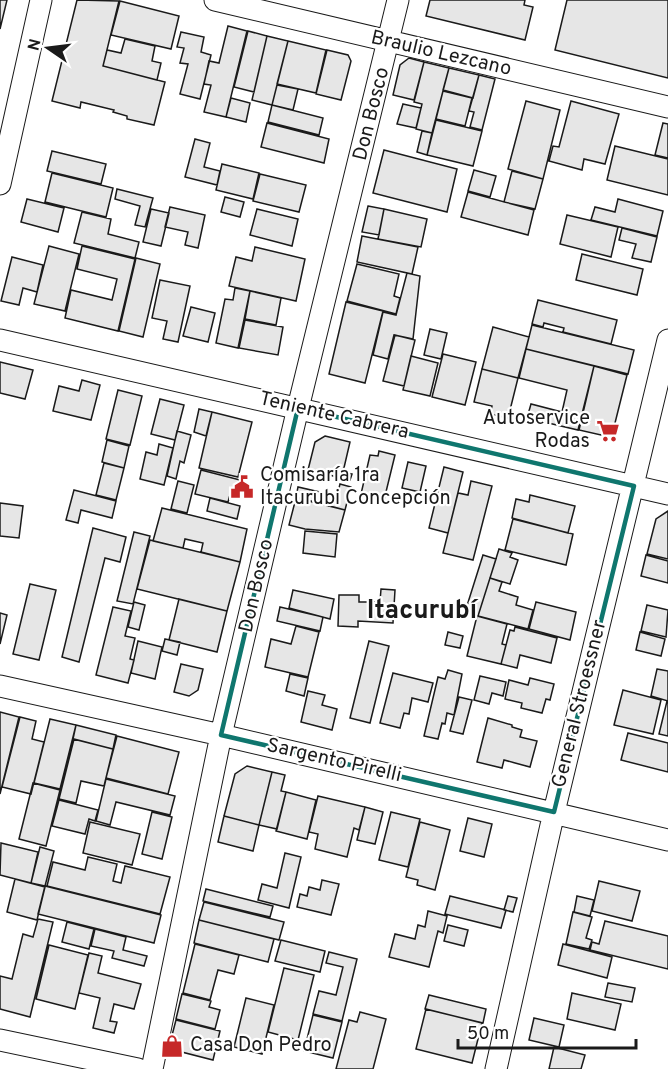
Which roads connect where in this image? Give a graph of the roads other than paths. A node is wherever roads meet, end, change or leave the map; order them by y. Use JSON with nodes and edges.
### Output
{"nodes":[{"id":1,"x":41,"y":0,"type":"edge"},
{"id":2,"x":215,"y":0,"type":"edge"},
{"id":3,"x":398,"y":0,"type":"edge"},
{"id":4,"x":389,"y":42,"type":"junction"},
{"id":5,"x":668,"y":107,"type":"edge"},
{"id":6,"x":0,"y":184,"type":"edge"},
{"id":7,"x":0,"y":340,"type":"edge"},
{"id":8,"x":668,"y":340,"type":"edge"},
{"id":9,"x":298,"y":408,"type":"junction"},
{"id":10,"x":634,"y":486,"type":"junction"},
{"id":11,"x":668,"y":494,"type":"edge"},
{"id":12,"x":0,"y":686,"type":"edge"},
{"id":13,"x":222,"y":735,"type":"junction"},
{"id":14,"x":554,"y":812,"type":"junction"},
{"id":15,"x":668,"y":840,"type":"edge"},
{"id":16,"x":0,"y":1040,"type":"edge"},
{"id":17,"x":138,"y":1069,"type":"edge"},
{"id":18,"x":152,"y":1069,"type":"edge"},
{"id":19,"x":495,"y":1069,"type":"edge"}],
"edges":[{"from":1,"to":6,"type":"street"},
{"from":2,"to":4,"type":"street","name":"Braulio Lezcano"},
{"from":3,"to":4,"type":"street","name":"Don Bosco"},
{"from":4,"to":5,"type":"street","name":"Braulio Lezcano"},
{"from":4,"to":9,"type":"street","name":"Don Bosco"},
{"from":7,"to":9,"type":"street","name":"Teniente Cabrera"},
{"from":8,"to":10,"type":"street","name":"General Stroessner"},
{"from":9,"to":10,"type":"street","name":"Teniente Cabrera"},
{"from":9,"to":13,"type":"street","name":"Don Bosco"},
{"from":10,"to":11,"type":"street","name":"Teniente Cabrera"},
{"from":10,"to":14,"type":"street","name":"General Stroessner"},
{"from":12,"to":13,"type":"street","name":"Sargento Pirelli"},
{"from":13,"to":14,"type":"street","name":"Sargento Pirelli"},
{"from":13,"to":18,"type":"street","name":"Don Bosco"},
{"from":14,"to":15,"type":"street","name":"Sargento Pirelli"},
{"from":14,"to":19,"type":"street","name":"General Stroessner"},
{"from":16,"to":17,"type":"street"}]}
